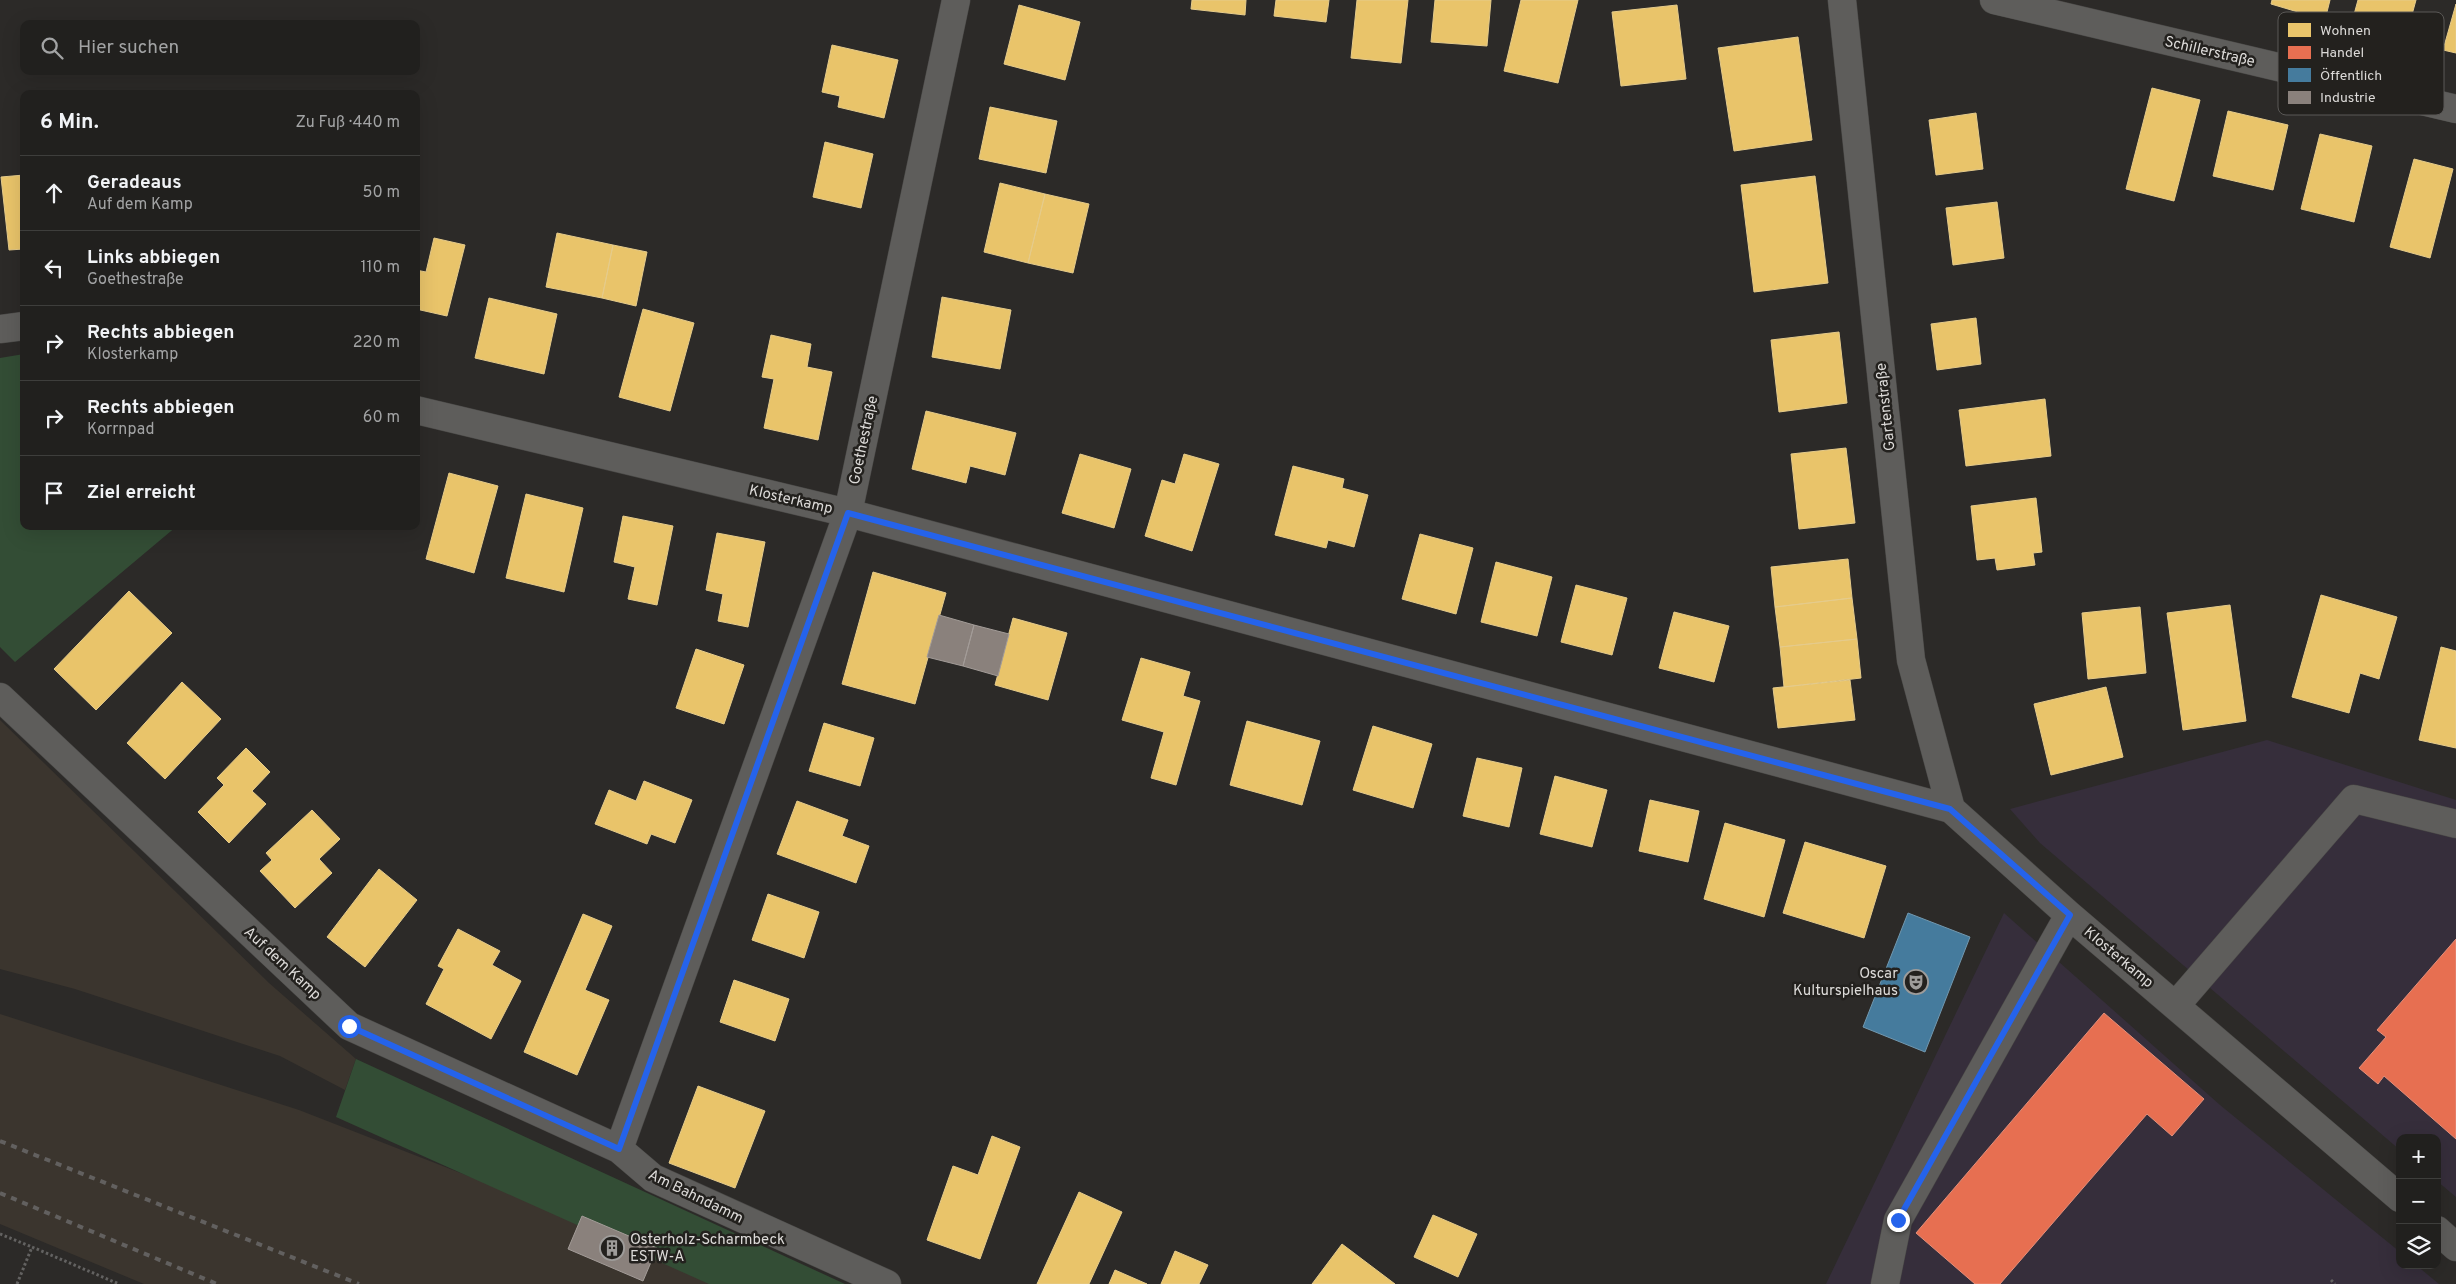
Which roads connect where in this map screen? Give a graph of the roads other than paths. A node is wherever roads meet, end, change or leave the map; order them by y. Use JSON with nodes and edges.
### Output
{"nodes":[{"id":1,"x":956,"y":0,"type":"edge"},
{"id":2,"x":1842,"y":0,"type":"edge"},
{"id":3,"x":1994,"y":0,"type":"edge"},
{"id":4,"x":2278,"y":68,"type":"edge"},
{"id":5,"x":20,"y":326,"type":"edge"},
{"id":6,"x":0,"y":329,"type":"edge"},
{"id":7,"x":420,"y":411,"type":"edge"},
{"id":8,"x":848,"y":513,"type":"junction"},
{"id":9,"x":0,"y":697,"type":"edge"},
{"id":10,"x":1950,"y":809,"type":"junction"},
{"id":11,"x":2456,"y":824,"type":"edge"},
{"id":12,"x":2070,"y":915,"type":"junction"},
{"id":13,"x":2176,"y":1005,"type":"junction"},
{"id":14,"x":619,"y":1149,"type":"junction"},
{"id":15,"x":2396,"y":1195,"type":"edge"},
{"id":16,"x":2441,"y":1234,"type":"edge"},
{"id":17,"x":2456,"y":1247,"type":"edge"},
{"id":18,"x":888,"y":1284,"type":"edge"},
{"id":19,"x":1885,"y":1284,"type":"edge"}],
"edges":[{"from":1,"to":8,"type":"street","name":"Goethestraße"},
{"from":2,"to":10,"type":"street","name":"Gartenstraße"},
{"from":3,"to":4,"type":"street","name":"Schillerstraße"},
{"from":5,"to":6,"type":"street"},
{"from":7,"to":8,"type":"street","name":"Klosterkamp"},
{"from":8,"to":10,"type":"street","name":"Klosterkamp"},
{"from":8,"to":14,"type":"street","name":"Goethestraße"},
{"from":9,"to":14,"type":"street","name":"Auf dem Kamp"},
{"from":10,"to":12,"type":"street","name":"Klosterkamp"},
{"from":11,"to":13,"type":"street"},
{"from":12,"to":13,"type":"street","name":"Klosterkamp"},
{"from":12,"to":19,"type":"street"},
{"from":13,"to":15,"type":"street","name":"Klosterkamp"},
{"from":14,"to":18,"type":"street","name":"Am Bahndamm"},
{"from":16,"to":17,"type":"street"}]}
